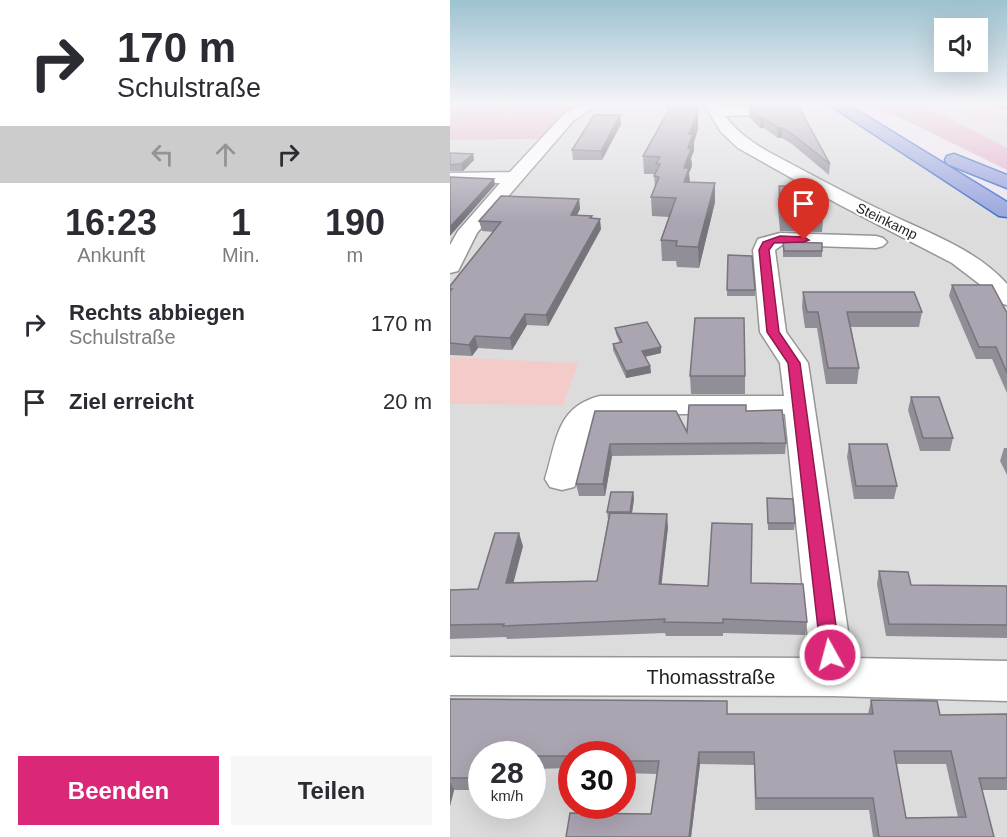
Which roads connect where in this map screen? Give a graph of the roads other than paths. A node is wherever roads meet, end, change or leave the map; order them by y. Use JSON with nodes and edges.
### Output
{"nodes":[{"id":1,"x":546,"y":143,"type":"edge"},
{"id":2,"x":743,"y":143,"type":"edge"},
{"id":3,"x":898,"y":143,"type":"edge"},
{"id":4,"x":919,"y":143,"type":"edge"},
{"id":5,"x":930,"y":150,"type":"junction"},
{"id":6,"x":516,"y":177,"type":"junction"},
{"id":7,"x":450,"y":178,"type":"edge"},
{"id":8,"x":1007,"y":182,"type":"edge"},
{"id":9,"x":1007,"y":196,"type":"edge"},
{"id":10,"x":1007,"y":211,"type":"edge"},
{"id":11,"x":876,"y":242,"type":"dead end"},
{"id":12,"x":450,"y":266,"type":"edge"},
{"id":13,"x":1007,"y":298,"type":"edge"},
{"id":14,"x":800,"y":405,"type":"junction"},
{"id":15,"x":562,"y":479,"type":"dead end"},
{"id":16,"x":450,"y":676,"type":"edge"},
{"id":17,"x":833,"y":677,"type":"junction"},
{"id":18,"x":1007,"y":681,"type":"edge"}],
"edges":[{"from":1,"to":6,"type":"street"},
{"from":2,"to":13,"type":"street","name":"Steinkamp"},
{"from":3,"to":10,"type":"highway"},
{"from":4,"to":5,"type":"highway"},
{"from":5,"to":8,"type":"highway"},
{"from":5,"to":9,"type":"highway"},
{"from":6,"to":7,"type":"street"},
{"from":6,"to":12,"type":"street"},
{"from":11,"to":14,"type":"street"},
{"from":14,"to":15,"type":"street"},
{"from":14,"to":17,"type":"street"},
{"from":16,"to":17,"type":"street","name":"Thomasstraße"},
{"from":17,"to":18,"type":"street","name":"Thomasstraße"}]}
